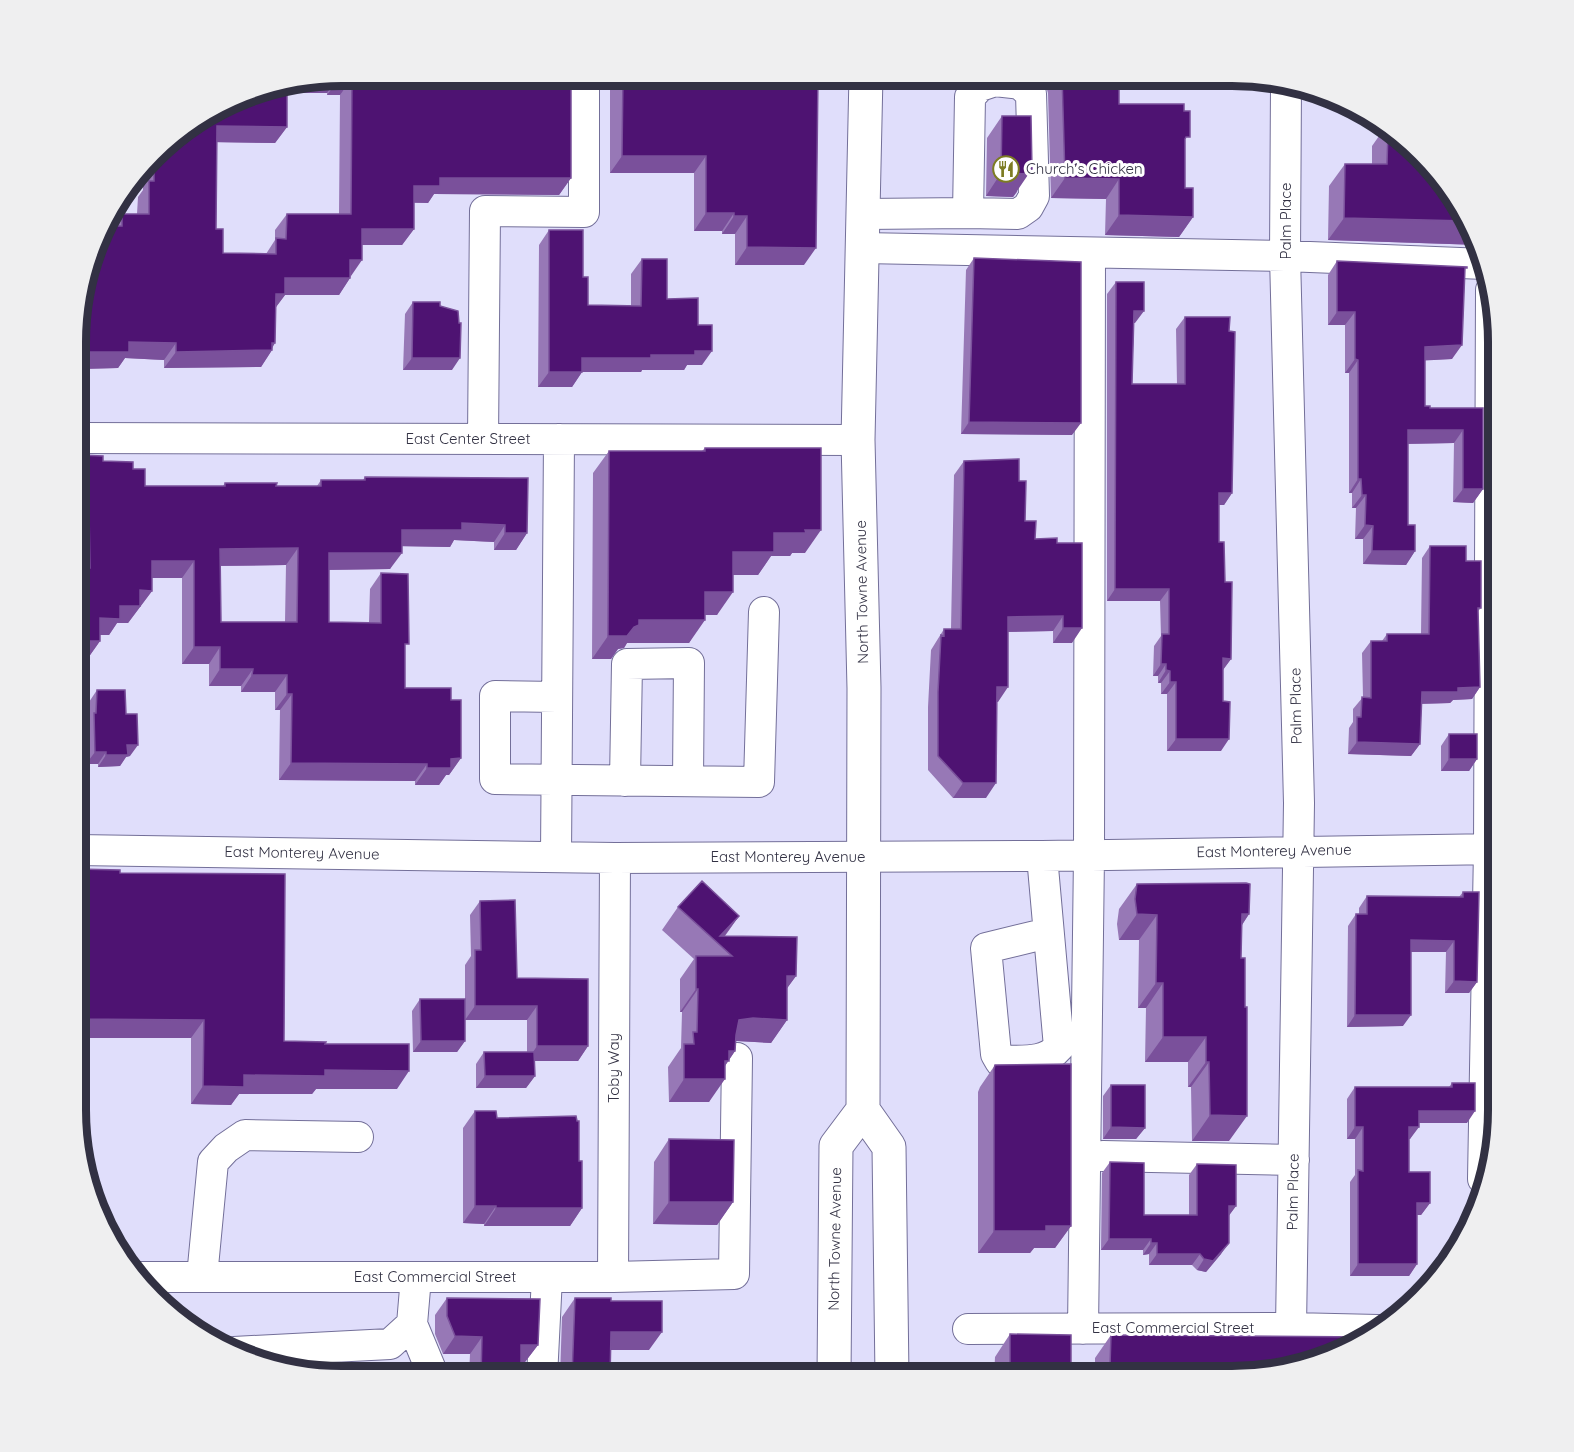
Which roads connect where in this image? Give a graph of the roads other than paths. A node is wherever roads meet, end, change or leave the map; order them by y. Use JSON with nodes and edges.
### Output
{"nodes":[{"id":1,"x":584,"y":86,"type":"edge"},
{"id":2,"x":866,"y":86,"type":"edge"},
{"id":3,"x":981,"y":86,"type":"edge"},
{"id":4,"x":1022,"y":86,"type":"edge"},
{"id":5,"x":1286,"y":91,"type":"edge"},
{"id":6,"x":968,"y":213,"type":"junction"},
{"id":7,"x":864,"y":214,"type":"junction"},
{"id":8,"x":863,"y":248,"type":"junction"},
{"id":9,"x":1090,"y":253,"type":"junction"},
{"id":10,"x":1285,"y":256,"type":"junction"},
{"id":11,"x":1476,"y":264,"type":"edge"},
{"id":12,"x":86,"y":438,"type":"edge"},
{"id":13,"x":483,"y":439,"type":"junction"},
{"id":14,"x":560,"y":439,"type":"junction"},
{"id":15,"x":858,"y":440,"type":"junction"},
{"id":16,"x":764,"y":612,"type":"dead end"},
{"id":17,"x":557,"y":697,"type":"junction"},
{"id":18,"x":557,"y":780,"type":"junction"},
{"id":19,"x":625,"y":781,"type":"junction"},
{"id":20,"x":688,"y":781,"type":"junction"},
{"id":21,"x":1488,"y":849,"type":"edge"},
{"id":22,"x":86,"y":850,"type":"edge"},
{"id":23,"x":1299,"y":850,"type":"junction"},
{"id":24,"x":1089,"y":855,"type":"junction"},
{"id":25,"x":1042,"y":856,"type":"junction"},
{"id":26,"x":556,"y":857,"type":"junction"},
{"id":27,"x":864,"y":857,"type":"junction"},
{"id":28,"x":615,"y":858,"type":"junction"},
{"id":29,"x":1048,"y":933,"type":"dead end"},
{"id":30,"x":1488,"y":1029,"type":"edge"},
{"id":31,"x":737,"y":1058,"type":"edge"},
{"id":32,"x":863,"y":1110,"type":"junction"},
{"id":33,"x":358,"y":1137,"type":"dead end"},
{"id":34,"x":1104,"y":1156,"type":"dead end"},
{"id":35,"x":1294,"y":1160,"type":"junction"},
{"id":36,"x":1484,"y":1162,"type":"edge"},
{"id":37,"x":147,"y":1277,"type":"edge"},
{"id":38,"x":202,"y":1277,"type":"junction"},
{"id":39,"x":416,"y":1277,"type":"junction"},
{"id":40,"x":547,"y":1277,"type":"junction"},
{"id":41,"x":613,"y":1277,"type":"junction"},
{"id":42,"x":412,"y":1324,"type":"junction"},
{"id":43,"x":1291,"y":1328,"type":"junction"},
{"id":44,"x":968,"y":1329,"type":"dead end"},
{"id":45,"x":1083,"y":1329,"type":"junction"},
{"id":46,"x":1364,"y":1330,"type":"edge"},
{"id":47,"x":254,"y":1351,"type":"edge"},
{"id":48,"x":429,"y":1366,"type":"edge"},
{"id":49,"x":543,"y":1366,"type":"edge"},
{"id":50,"x":834,"y":1366,"type":"edge"},
{"id":51,"x":892,"y":1366,"type":"edge"}],
"edges":[{"from":1,"to":13,"type":"street"},
{"from":2,"to":7,"type":"main road","name":"North Towne Avenue"},
{"from":3,"to":6,"type":"street"},
{"from":4,"to":6,"type":"street"},
{"from":5,"to":10,"type":"street","name":"Palm Place"},
{"from":6,"to":7,"type":"street"},
{"from":7,"to":8,"type":"main road","name":"North Towne Avenue"},
{"from":8,"to":9,"type":"street"},
{"from":8,"to":15,"type":"main road","name":"North Towne Avenue"},
{"from":9,"to":10,"type":"street"},
{"from":9,"to":24,"type":"street"},
{"from":10,"to":11,"type":"street"},
{"from":10,"to":23,"type":"street","name":"Palm Place"},
{"from":12,"to":13,"type":"street","name":"East Center Street"},
{"from":13,"to":14,"type":"street","name":"East Center Street"},
{"from":14,"to":15,"type":"street","name":"East Center Street"},
{"from":14,"to":17,"type":"street"},
{"from":15,"to":27,"type":"main road","name":"North Towne Avenue"},
{"from":16,"to":20,"type":"street"},
{"from":17,"to":18,"type":"street"},
{"from":17,"to":18,"type":"street"},
{"from":18,"to":19,"type":"street"},
{"from":18,"to":26,"type":"street"},
{"from":19,"to":20,"type":"street"},
{"from":19,"to":20,"type":"street"},
{"from":21,"to":23,"type":"street","name":"East Monterey Avenue"},
{"from":22,"to":26,"type":"street","name":"East Monterey Avenue"},
{"from":23,"to":24,"type":"street","name":"East Monterey Avenue"},
{"from":23,"to":35,"type":"street","name":"Palm Place"},
{"from":24,"to":25,"type":"street","name":"East Monterey Avenue"},
{"from":24,"to":45,"type":"street"},
{"from":25,"to":27,"type":"street","name":"East Monterey Avenue"},
{"from":25,"to":29,"type":"street"},
{"from":26,"to":28,"type":"street","name":"East Monterey Avenue"},
{"from":27,"to":28,"type":"street","name":"East Monterey Avenue"},
{"from":27,"to":32,"type":"main road","name":"North Towne Avenue"},
{"from":28,"to":41,"type":"street","name":"Toby Way"},
{"from":30,"to":36,"type":"street"},
{"from":31,"to":41,"type":"street","name":"East Commercial Street"},
{"from":32,"to":50,"type":"main road","name":"North Towne Avenue"},
{"from":32,"to":51,"type":"main road"},
{"from":33,"to":38,"type":"street"},
{"from":34,"to":35,"type":"street"},
{"from":35,"to":43,"type":"street","name":"Palm Place"},
{"from":37,"to":38,"type":"street","name":"East Commercial Street"},
{"from":38,"to":39,"type":"street","name":"East Commercial Street"},
{"from":39,"to":40,"type":"street","name":"East Commercial Street"},
{"from":39,"to":42,"type":"street"},
{"from":40,"to":41,"type":"street","name":"East Commercial Street"},
{"from":40,"to":49,"type":"street"},
{"from":42,"to":47,"type":"street"},
{"from":42,"to":48,"type":"street"},
{"from":43,"to":45,"type":"street","name":"East Commercial Street"},
{"from":43,"to":46,"type":"street","name":"East Commercial Street"},
{"from":44,"to":45,"type":"street","name":"East Commercial Street"}]}
